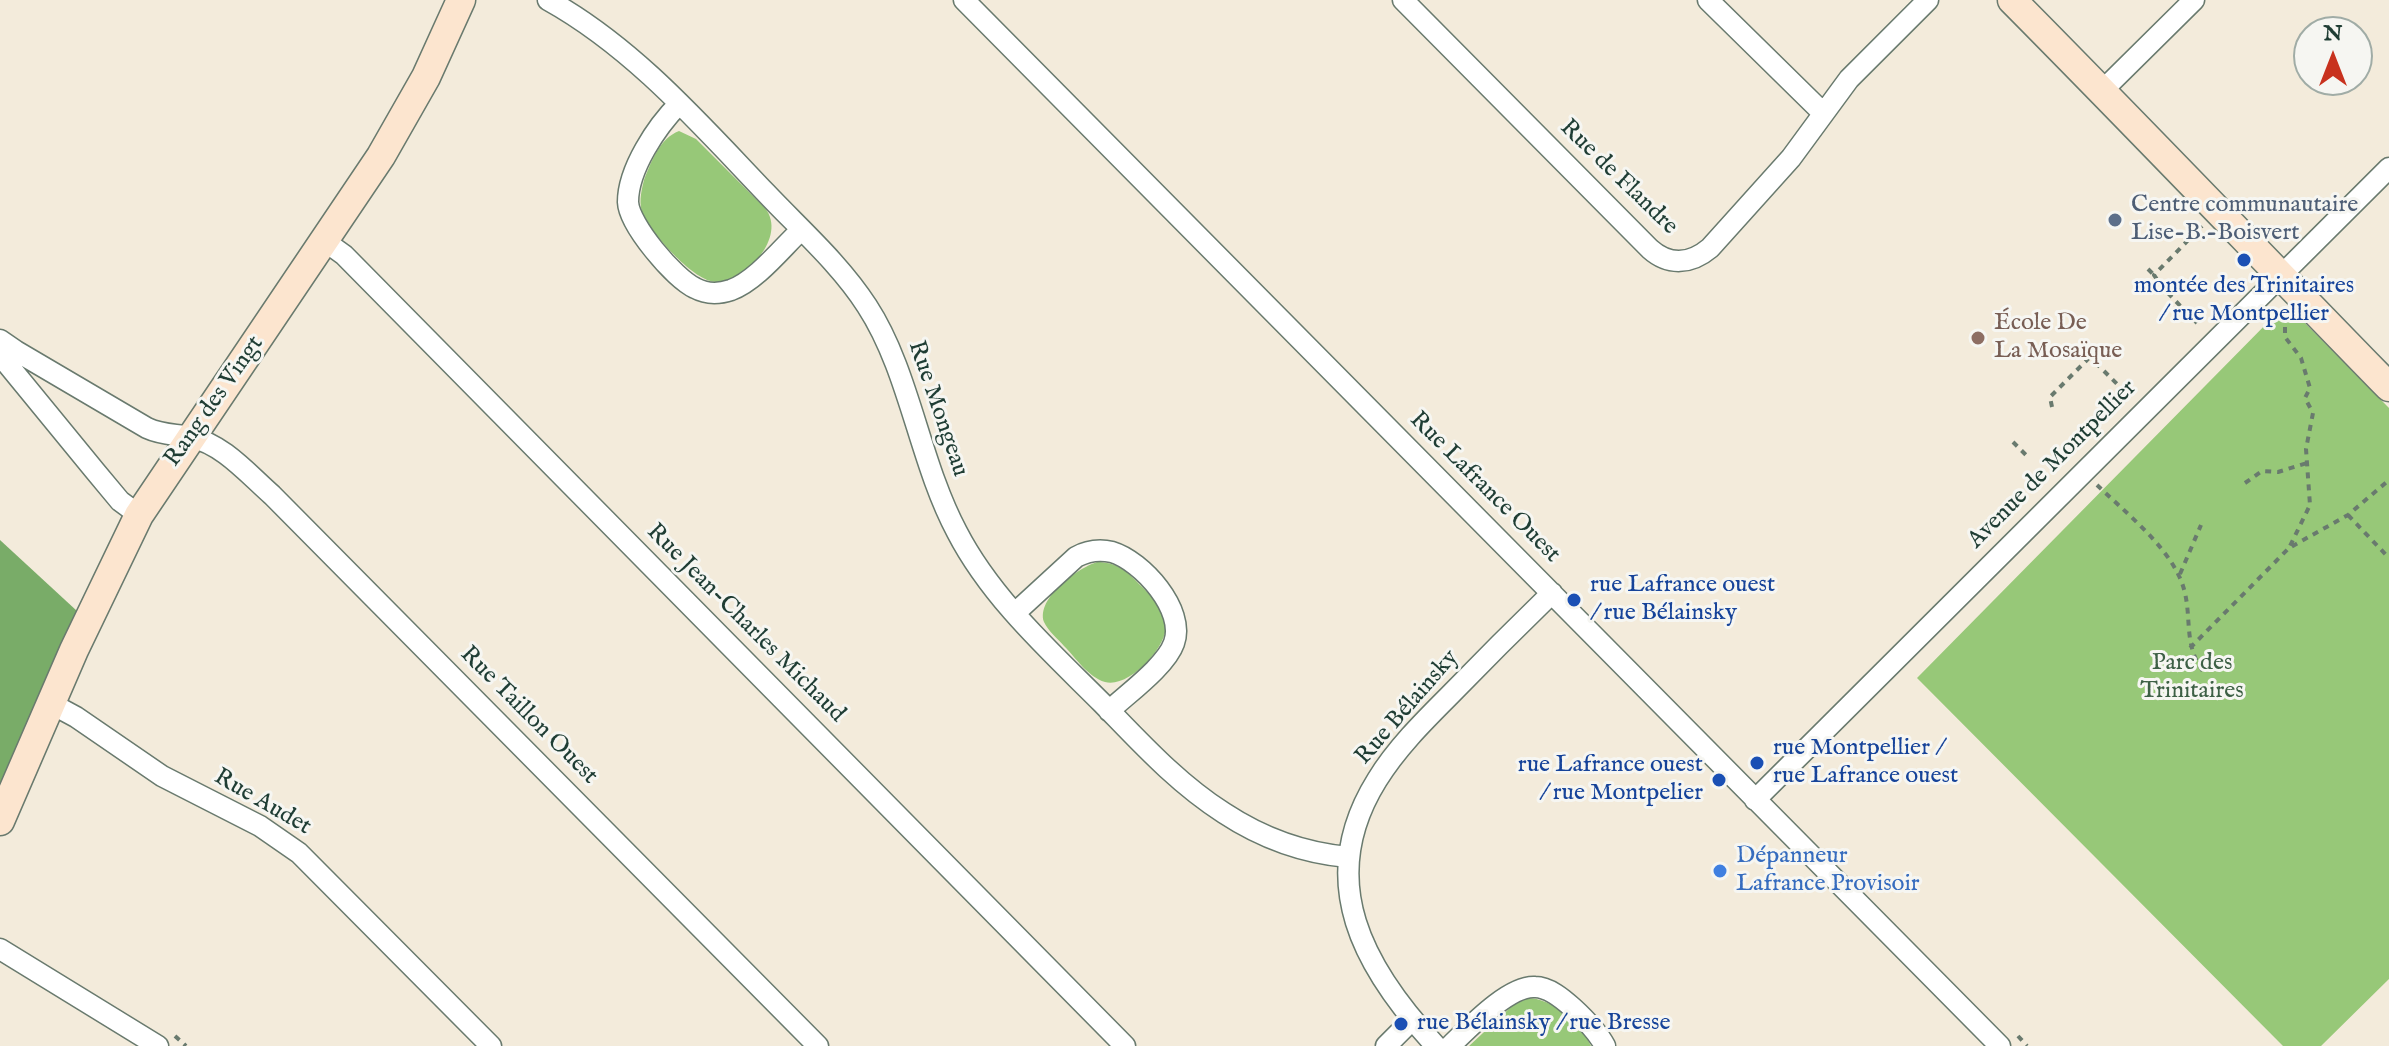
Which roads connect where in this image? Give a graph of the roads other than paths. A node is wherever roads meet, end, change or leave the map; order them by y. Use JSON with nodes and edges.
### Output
{"nodes":[{"id":1,"x":461,"y":0,"type":"edge"},
{"id":2,"x":548,"y":0,"type":"edge"},
{"id":3,"x":964,"y":0,"type":"edge"},
{"id":4,"x":1403,"y":0,"type":"edge"},
{"id":5,"x":1708,"y":0,"type":"edge"},
{"id":6,"x":1928,"y":0,"type":"edge"},
{"id":7,"x":2012,"y":0,"type":"edge"},
{"id":8,"x":2194,"y":0,"type":"edge"},
{"id":9,"x":2102,"y":91,"type":"junction"},
{"id":10,"x":679,"y":104,"type":"junction"},
{"id":11,"x":1823,"y":113,"type":"junction"},
{"id":12,"x":2389,"y":168,"type":"edge"},
{"id":13,"x":801,"y":230,"type":"junction"},
{"id":14,"x":326,"y":242,"type":"junction"},
{"id":15,"x":2279,"y":276,"type":"junction"},
{"id":16,"x":0,"y":340,"type":"edge"},
{"id":17,"x":0,"y":355,"type":"edge"},
{"id":18,"x":2389,"y":387,"type":"edge"},
{"id":19,"x":191,"y":437,"type":"junction"},
{"id":20,"x":139,"y":515,"type":"junction"},
{"id":21,"x":1552,"y":593,"type":"junction"},
{"id":22,"x":1015,"y":613,"type":"junction"},
{"id":23,"x":50,"y":703,"type":"junction"},
{"id":24,"x":1109,"y":711,"type":"junction"},
{"id":25,"x":1755,"y":800,"type":"junction"},
{"id":26,"x":0,"y":821,"type":"edge"},
{"id":27,"x":1348,"y":857,"type":"junction"},
{"id":28,"x":0,"y":949,"type":"edge"},
{"id":29,"x":1412,"y":1020,"type":"junction"},
{"id":30,"x":158,"y":1046,"type":"edge"},
{"id":31,"x":491,"y":1046,"type":"edge"},
{"id":32,"x":818,"y":1046,"type":"edge"},
{"id":33,"x":1125,"y":1046,"type":"edge"},
{"id":34,"x":1386,"y":1046,"type":"edge"},
{"id":35,"x":1436,"y":1046,"type":"edge"},
{"id":36,"x":1450,"y":1046,"type":"edge"},
{"id":37,"x":1605,"y":1046,"type":"edge"},
{"id":38,"x":2000,"y":1046,"type":"edge"}],
"edges":[{"from":1,"to":14,"type":"street","name":"Rang des Vingt"},
{"from":2,"to":10,"type":"street","name":"Rue Mongeau"},
{"from":3,"to":21,"type":"street","name":"Rue Lafrance Ouest"},
{"from":4,"to":11,"type":"street","name":"Rue de Flandre"},
{"from":5,"to":11,"type":"street"},
{"from":6,"to":11,"type":"street","name":"Rue de Flandre"},
{"from":7,"to":9,"type":"street"},
{"from":8,"to":9,"type":"street"},
{"from":9,"to":15,"type":"street"},
{"from":10,"to":13,"type":"street","name":"Rue Mongeau"},
{"from":10,"to":13,"type":"street"},
{"from":12,"to":15,"type":"street","name":"Avenue de Montpellier"},
{"from":13,"to":22,"type":"street","name":"Rue Mongeau"},
{"from":14,"to":19,"type":"street","name":"Rang des Vingt"},
{"from":14,"to":33,"type":"street","name":"Rue Jean-Charles Michaud"},
{"from":15,"to":18,"type":"street"},
{"from":15,"to":25,"type":"street","name":"Avenue de Montpellier"},
{"from":16,"to":19,"type":"street","name":"Rue Taillon Ouest"},
{"from":17,"to":20,"type":"street"},
{"from":19,"to":20,"type":"street","name":"Rang des Vingt"},
{"from":19,"to":32,"type":"street","name":"Rue Taillon Ouest"},
{"from":20,"to":23,"type":"street","name":"Rang des Vingt"},
{"from":21,"to":25,"type":"street","name":"Rue Lafrance Ouest"},
{"from":21,"to":27,"type":"street","name":"Rue Bélainsky"},
{"from":22,"to":24,"type":"street","name":"Rue Mongeau"},
{"from":22,"to":24,"type":"street"},
{"from":23,"to":26,"type":"street","name":"Rang des Vingt"},
{"from":23,"to":31,"type":"street","name":"Rue Audet"},
{"from":24,"to":27,"type":"street","name":"Rue Mongeau"},
{"from":25,"to":38,"type":"street","name":"Rue Lafrance Ouest"},
{"from":27,"to":29,"type":"street","name":"Rue Bélainsky"},
{"from":28,"to":30,"type":"street"},
{"from":29,"to":34,"type":"street"},
{"from":29,"to":35,"type":"street","name":"Rue Bélainsky"},
{"from":36,"to":37,"type":"street"}]}
